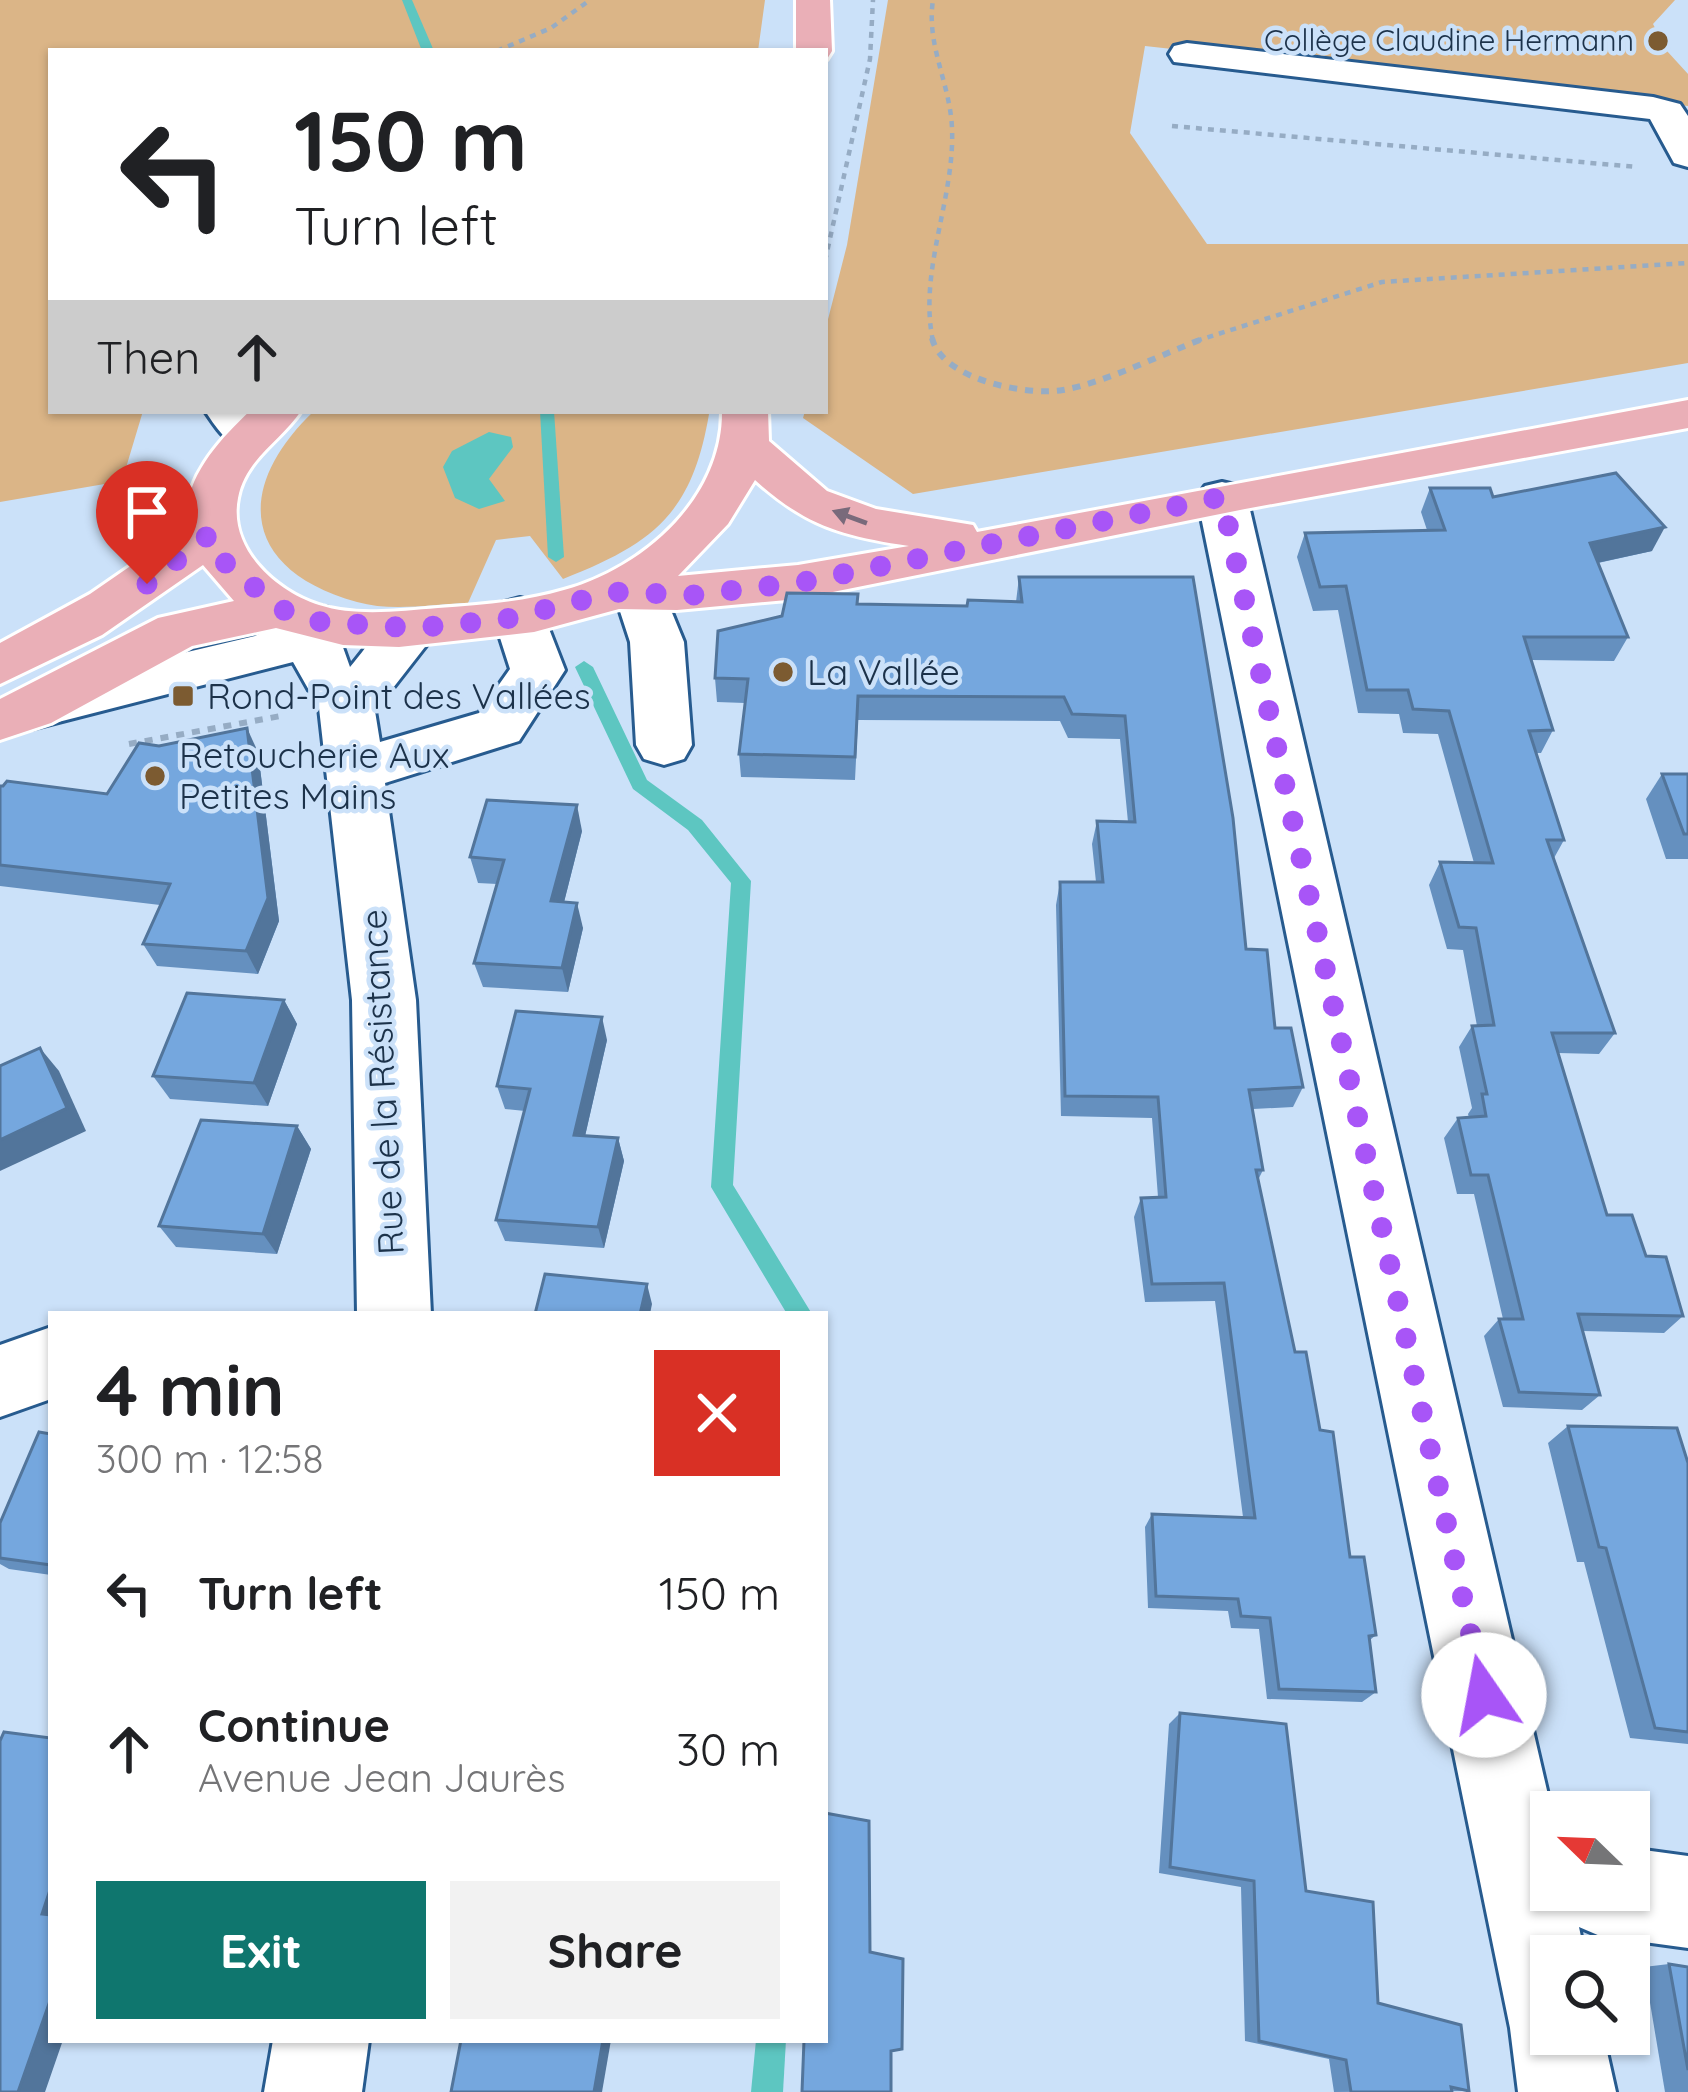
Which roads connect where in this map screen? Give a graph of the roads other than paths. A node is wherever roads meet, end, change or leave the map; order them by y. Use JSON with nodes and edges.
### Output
{"nodes":[{"id":1,"x":813,"y":0,"type":"edge"},
{"id":2,"x":814,"y":48,"type":"edge"},
{"id":3,"x":1187,"y":54,"type":"dead end"},
{"id":4,"x":1688,"y":155,"type":"edge"},
{"id":5,"x":1688,"y":414,"type":"edge"},
{"id":6,"x":252,"y":419,"type":"edge"},
{"id":7,"x":745,"y":428,"type":"edge"},
{"id":8,"x":1222,"y":497,"type":"junction"},
{"id":9,"x":210,"y":534,"type":"junction"},
{"id":10,"x":1007,"y":540,"type":"junction"},
{"id":11,"x":627,"y":592,"type":"junction"},
{"id":12,"x":296,"y":615,"type":"junction"},
{"id":13,"x":520,"y":616,"type":"junction"},
{"id":14,"x":412,"y":628,"type":"junction"},
{"id":15,"x":10,"y":698,"type":"edge"},
{"id":16,"x":351,"y":737,"type":"junction"},
{"id":17,"x":664,"y":746,"type":"dead end"},
{"id":18,"x":394,"y":1311,"type":"edge"},
{"id":19,"x":48,"y":1365,"type":"edge"},
{"id":20,"x":0,"y":1381,"type":"edge"},
{"id":21,"x":1535,"y":1791,"type":"edge"},
{"id":22,"x":1650,"y":1897,"type":"edge"},
{"id":23,"x":1688,"y":1902,"type":"edge"},
{"id":24,"x":321,"y":2043,"type":"edge"},
{"id":25,"x":1559,"y":2055,"type":"edge"},
{"id":26,"x":313,"y":2092,"type":"edge"},
{"id":27,"x":1567,"y":2092,"type":"edge"}],
"edges":[{"from":1,"to":2,"type":"main road"},
{"from":3,"to":4,"type":"street"},
{"from":5,"to":8,"type":"main road"},
{"from":6,"to":9,"type":"main road"},
{"from":10,"to":7,"type":"main road","one_way":true},
{"from":7,"to":11,"type":"main road"},
{"from":8,"to":10,"type":"main road"},
{"from":8,"to":21,"type":"street"},
{"from":9,"to":12,"type":"main road"},
{"from":9,"to":15,"type":"main road"},
{"from":10,"to":11,"type":"main road"},
{"from":11,"to":13,"type":"main road"},
{"from":11,"to":17,"type":"street"},
{"from":12,"to":14,"type":"main road"},
{"from":12,"to":15,"type":"street"},
{"from":12,"to":16,"type":"street","name":"Rue de la Résistance"},
{"from":13,"to":14,"type":"main road"},
{"from":13,"to":16,"type":"street"},
{"from":14,"to":16,"type":"street"},
{"from":16,"to":18,"type":"street","name":"Rue de la Résistance"},
{"from":19,"to":20,"type":"street"},
{"from":22,"to":23,"type":"street"},
{"from":24,"to":26,"type":"street"},
{"from":25,"to":27,"type":"street"}]}
